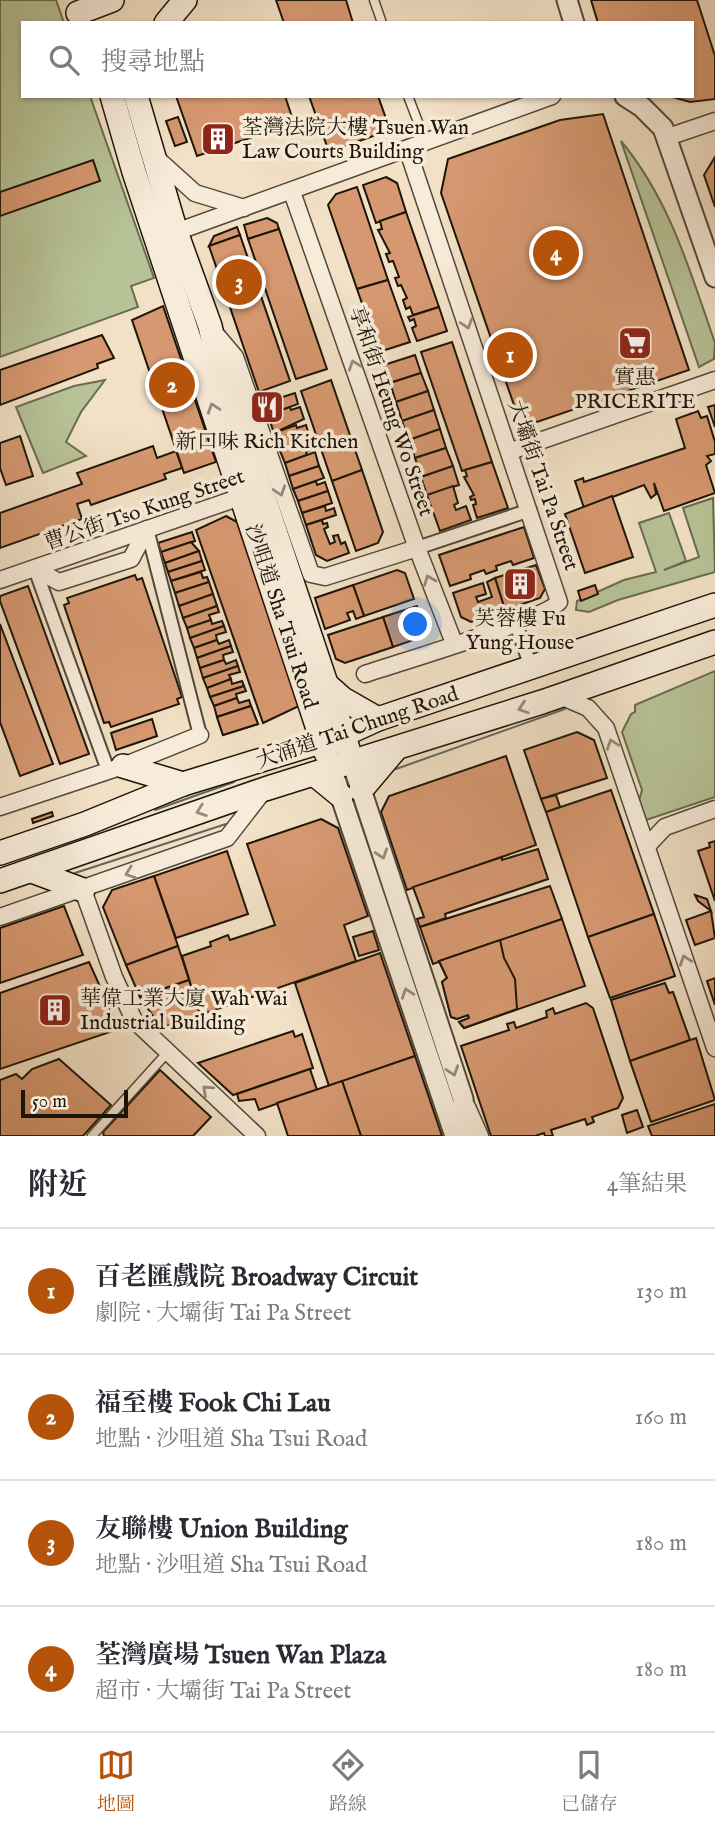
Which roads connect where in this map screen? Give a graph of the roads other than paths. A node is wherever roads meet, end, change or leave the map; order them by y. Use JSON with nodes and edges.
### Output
{"nodes":[{"id":1,"x":185,"y":0,"type":"edge"},
{"id":2,"x":374,"y":0,"type":"edge"},
{"id":3,"x":567,"y":0,"type":"edge"},
{"id":4,"x":168,"y":21,"type":"edge"},
{"id":5,"x":381,"y":21,"type":"edge"},
{"id":6,"x":573,"y":21,"type":"edge"},
{"id":7,"x":113,"y":98,"type":"edge"},
{"id":8,"x":137,"y":98,"type":"edge"},
{"id":9,"x":409,"y":98,"type":"edge"},
{"id":10,"x":547,"y":98,"type":"edge"},
{"id":11,"x":628,"y":98,"type":"edge"},
{"id":12,"x":715,"y":121,"type":"edge"},
{"id":13,"x":668,"y":137,"type":"junction"},
{"id":14,"x":426,"y":143,"type":"junction"},
{"id":15,"x":408,"y":151,"type":"junction"},
{"id":16,"x":154,"y":156,"type":"junction"},
{"id":17,"x":292,"y":192,"type":"junction"},
{"id":18,"x":244,"y":208,"type":"junction"},
{"id":19,"x":176,"y":232,"type":"junction"},
{"id":20,"x":715,"y":277,"type":"edge"},
{"id":21,"x":210,"y":326,"type":"junction"},
{"id":22,"x":715,"y":380,"type":"edge"},
{"id":23,"x":511,"y":451,"type":"junction"},
{"id":24,"x":252,"y":493,"type":"junction"},
{"id":25,"x":530,"y":510,"type":"junction"},
{"id":26,"x":147,"y":529,"type":"junction"},
{"id":27,"x":417,"y":548,"type":"junction"},
{"id":28,"x":36,"y":569,"type":"junction"},
{"id":29,"x":0,"y":580,"type":"edge"},
{"id":30,"x":715,"y":605,"type":"edge"},
{"id":31,"x":516,"y":624,"type":"junction"},
{"id":32,"x":715,"y":642,"type":"edge"},
{"id":33,"x":454,"y":643,"type":"junction"},
{"id":34,"x":531,"y":667,"type":"junction"},
{"id":35,"x":365,"y":674,"type":"dead end"},
{"id":36,"x":560,"y":696,"type":"junction"},
{"id":37,"x":328,"y":700,"type":"junction"},
{"id":38,"x":378,"y":719,"type":"junction"},
{"id":39,"x":200,"y":734,"type":"joint"},
{"id":40,"x":333,"y":738,"type":"junction"},
{"id":41,"x":394,"y":751,"type":"junction"},
{"id":42,"x":124,"y":767,"type":"junction"},
{"id":43,"x":332,"y":768,"type":"junction"},
{"id":44,"x":183,"y":784,"type":"junction"},
{"id":45,"x":265,"y":789,"type":"junction"},
{"id":46,"x":0,"y":790,"type":"edge"},
{"id":47,"x":351,"y":793,"type":"junction"},
{"id":48,"x":3,"y":806,"type":"edge"},
{"id":49,"x":715,"y":809,"type":"edge"},
{"id":50,"x":647,"y":846,"type":"junction"},
{"id":51,"x":0,"y":853,"type":"edge"},
{"id":52,"x":32,"y":871,"type":"junction"},
{"id":53,"x":0,"y":881,"type":"edge"},
{"id":54,"x":74,"y":887,"type":"junction"},
{"id":55,"x":0,"y":917,"type":"edge"},
{"id":56,"x":715,"y":1048,"type":"edge"},
{"id":57,"x":167,"y":1053,"type":"junction"},
{"id":58,"x":463,"y":1099,"type":"junction"},
{"id":59,"x":92,"y":1136,"type":"edge"},
{"id":60,"x":257,"y":1136,"type":"edge"},
{"id":61,"x":455,"y":1136,"type":"edge"},
{"id":62,"x":467,"y":1136,"type":"edge"},
{"id":63,"x":480,"y":1136,"type":"edge"}],
"edges":[{"from":1,"to":4,"type":"main road"},
{"from":2,"to":5,"type":"lane"},
{"from":3,"to":6,"type":"street"},
{"from":24,"to":7,"type":"main road","name":"沙咀道 Sha Tsui Road","one_way":true},
{"from":8,"to":16,"type":"main road","name":"沙咀道 Sha Tsui Road"},
{"from":9,"to":14,"type":"lane"},
{"from":10,"to":14,"type":"street"},
{"from":11,"to":13,"type":"street"},
{"from":12,"to":13,"type":"street"},
{"from":13,"to":20,"type":"street"},
{"from":14,"to":15,"type":"street"},
{"from":15,"to":17,"type":"street"},
{"from":15,"to":23,"type":"street","name":"大壩街 Tai Pa Street","one_way":true},
{"from":16,"to":18,"type":"street"},
{"from":16,"to":19,"type":"main road","name":"沙咀道 Sha Tsui Road"},
{"from":17,"to":18,"type":"street"},
{"from":27,"to":17,"type":"street","name":"享和街 Heung Wo Street","one_way":true},
{"from":18,"to":19,"type":"street"},
{"from":19,"to":21,"type":"main road","name":"沙咀道 Sha Tsui Road"},
{"from":21,"to":24,"type":"main road","name":"沙咀道 Sha Tsui Road"},
{"from":21,"to":27,"type":"street","name":"沙咀道 Sha Tsui Road","one_way":true},
{"from":22,"to":23,"type":"street"},
{"from":23,"to":25,"type":"street","name":"大壩街 Tai Pa Street"},
{"from":24,"to":26,"type":"street","name":"曹公街 Tso Kung Street"},
{"from":24,"to":37,"type":"main road","name":"沙咀道 Sha Tsui Road"},
{"from":25,"to":27,"type":"street"},
{"from":25,"to":31,"type":"street","name":"大壩街 Tai Pa Street"},
{"from":26,"to":28,"type":"street","name":"曹公街 Tso Kung Street"},
{"from":26,"to":28,"type":"street"},
{"from":26,"to":39,"type":"street"},
{"from":33,"to":27,"type":"street","name":"享和街 Heung Wo Street","one_way":true},
{"from":28,"to":29,"type":"street","name":"曹公街 Tso Kung Street"},
{"from":28,"to":42,"type":"street"},
{"from":30,"to":34,"type":"main road","name":"大涌道 Tai Chung Road"},
{"from":31,"to":33,"type":"street"},
{"from":31,"to":34,"type":"street"},
{"from":32,"to":36,"type":"main road","name":"大涌道 Tai Chung Road"},
{"from":33,"to":35,"type":"street"},
{"from":34,"to":38,"type":"main road","name":"大涌道 Tai Chung Road"},
{"from":36,"to":41,"type":"main road","name":"大涌道 Tai Chung Road","one_way":true},
{"from":50,"to":36,"type":"street","one_way":true},
{"from":37,"to":38,"type":"main road"},
{"from":37,"to":40,"type":"main road","name":"沙咀道 Sha Tsui Road"},
{"from":38,"to":40,"type":"main road","name":"大涌道 Tai Chung Road"},
{"from":39,"to":42,"type":"street"},
{"from":40,"to":43,"type":"main road","name":"沙咀道 Sha Tsui Road"},
{"from":40,"to":44,"type":"main road","name":"大涌道 Tai Chung Road"},
{"from":41,"to":43,"type":"main road","name":"大涌道 Tai Chung Road"},
{"from":41,"to":47,"type":"main road"},
{"from":42,"to":44,"type":"main road"},
{"from":42,"to":48,"type":"street"},
{"from":43,"to":45,"type":"main road","name":"大涌道 Tai Chung Road"},
{"from":43,"to":47,"type":"main road"},
{"from":43,"to":47,"type":"street","name":"沙咀道 Sha Tsui Road"},
{"from":44,"to":51,"type":"main road","name":"大涌道 Tai Chung Road"},
{"from":45,"to":52,"type":"main road","name":"大涌道 Tai Chung Road","one_way":true},
{"from":45,"to":54,"type":"street","name":"大涌道 Tai Chung Road","one_way":true},
{"from":46,"to":48,"type":"street"},
{"from":47,"to":58,"type":"street","name":"沙咀道 Sha Tsui Road","one_way":true},
{"from":61,"to":47,"type":"street","name":"沙咀道 Sha Tsui Road","one_way":true},
{"from":49,"to":50,"type":"street"},
{"from":56,"to":50,"type":"street","one_way":true},
{"from":52,"to":53,"type":"main road","name":"大涌道 Tai Chung Road"},
{"from":52,"to":54,"type":"main road"},
{"from":54,"to":55,"type":"street","name":"大涌道 Tai Chung Road"},
{"from":54,"to":57,"type":"street"},
{"from":57,"to":59,"type":"lane"},
{"from":60,"to":57,"type":"street","one_way":true},
{"from":58,"to":62,"type":"street","name":"沙咀道 Sha Tsui Road"},
{"from":58,"to":63,"type":"street","name":"沙咀道 Sha Tsui Road"}]}
